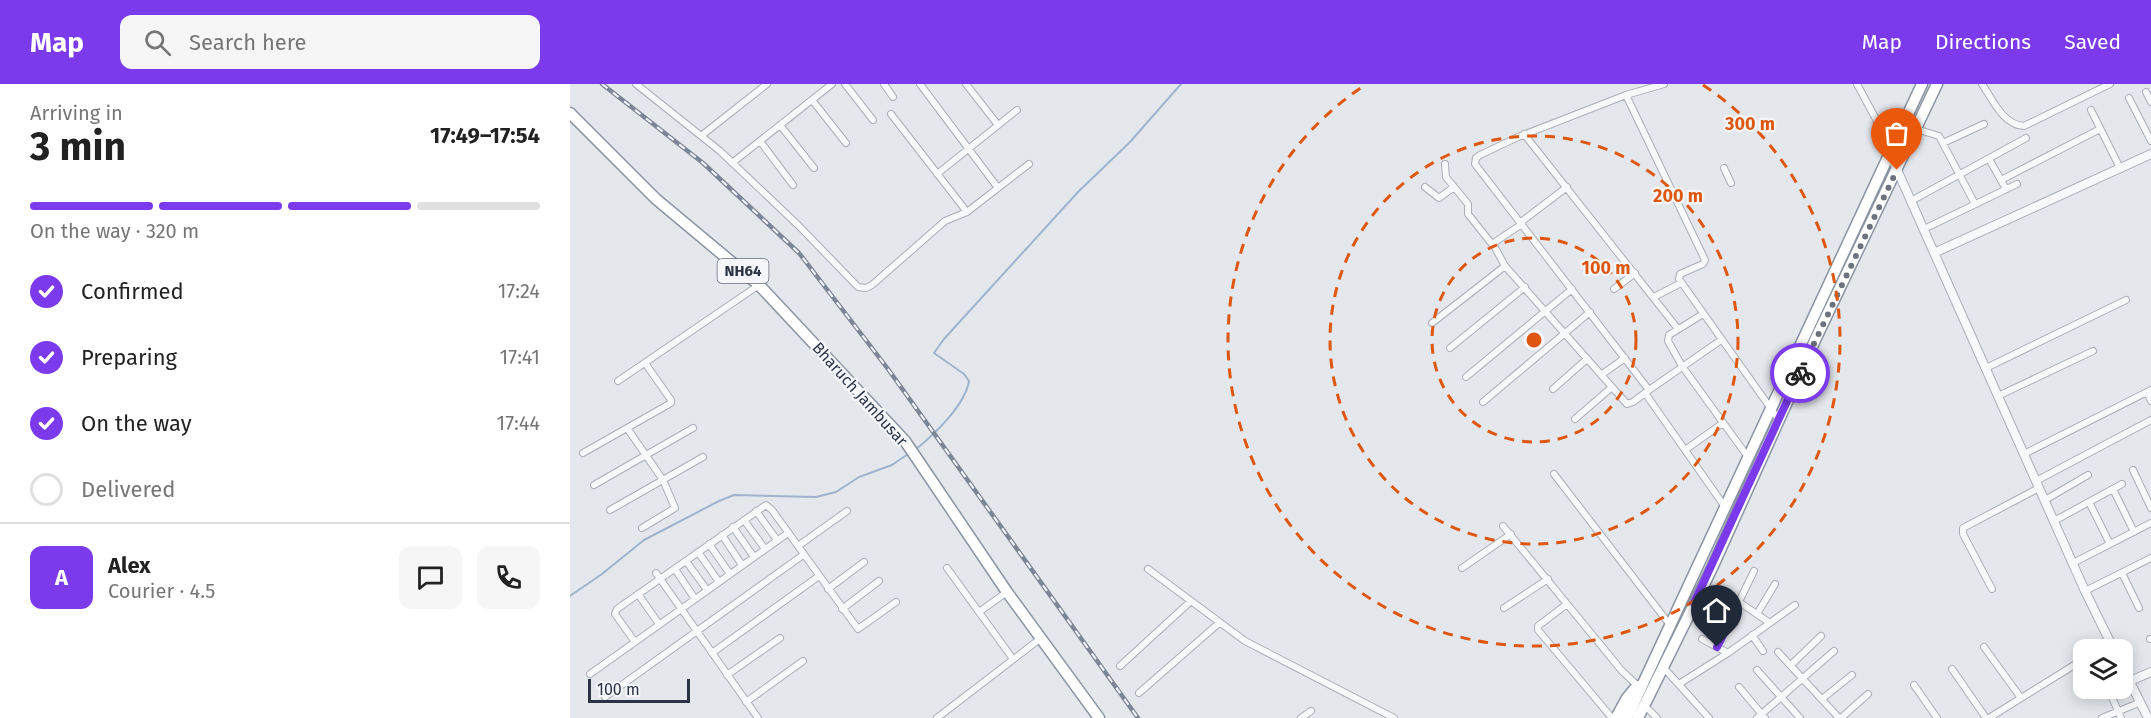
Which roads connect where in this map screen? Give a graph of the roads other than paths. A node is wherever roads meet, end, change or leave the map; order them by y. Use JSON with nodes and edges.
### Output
{"nodes":[{"id":1,"x":636,"y":84,"type":"edge"},
{"id":2,"x":767,"y":84,"type":"edge"},
{"id":3,"x":832,"y":84,"type":"edge"},
{"id":4,"x":845,"y":84,"type":"edge"},
{"id":5,"x":884,"y":84,"type":"edge"},
{"id":6,"x":920,"y":84,"type":"edge"},
{"id":7,"x":966,"y":84,"type":"edge"},
{"id":8,"x":1664,"y":84,"type":"edge"},
{"id":9,"x":1857,"y":84,"type":"edge"},
{"id":10,"x":1922,"y":84,"type":"edge"},
{"id":11,"x":1937,"y":84,"type":"edge"},
{"id":12,"x":1982,"y":84,"type":"edge"},
{"id":13,"x":2110,"y":84,"type":"edge"},
{"id":14,"x":2146,"y":92,"type":"dead end"},
{"id":15,"x":1626,"y":95,"type":"junction"},
{"id":16,"x":893,"y":97,"type":"dead end"},
{"id":17,"x":2129,"y":98,"type":"dead end"},
{"id":18,"x":812,"y":100,"type":"junction"},
{"id":19,"x":2151,"y":102,"type":"edge"},
{"id":20,"x":1017,"y":110,"type":"dead end"},
{"id":21,"x":2091,"y":110,"type":"dead end"},
{"id":22,"x":570,"y":113,"type":"edge"},
{"id":23,"x":891,"y":114,"type":"dead end"},
{"id":24,"x":873,"y":120,"type":"dead end"},
{"id":25,"x":1984,"y":124,"type":"dead end"},
{"id":26,"x":780,"y":125,"type":"junction"},
{"id":27,"x":998,"y":125,"type":"junction"},
{"id":28,"x":1916,"y":129,"type":"junction"},
{"id":29,"x":2100,"y":129,"type":"junction"},
{"id":30,"x":1524,"y":134,"type":"junction"},
{"id":31,"x":701,"y":136,"type":"junction"},
{"id":32,"x":2026,"y":138,"type":"dead end"},
{"id":33,"x":760,"y":141,"type":"junction"},
{"id":34,"x":2151,"y":141,"type":"edge"},
{"id":35,"x":846,"y":143,"type":"dead end"},
{"id":36,"x":1943,"y":143,"type":"junction"},
{"id":37,"x":968,"y":149,"type":"junction"},
{"id":38,"x":1891,"y":152,"type":"junction"},
{"id":39,"x":2151,"y":154,"type":"edge"},
{"id":40,"x":1989,"y":159,"type":"junction"},
{"id":41,"x":732,"y":163,"type":"junction"},
{"id":42,"x":1029,"y":164,"type":"dead end"},
{"id":43,"x":1445,"y":164,"type":"dead end"},
{"id":44,"x":814,"y":168,"type":"dead end"},
{"id":45,"x":1724,"y":168,"type":"dead end"},
{"id":46,"x":2120,"y":168,"type":"junction"},
{"id":47,"x":1897,"y":170,"type":"junction"},
{"id":48,"x":937,"y":174,"type":"junction"},
{"id":49,"x":1960,"y":175,"type":"junction"},
{"id":50,"x":2001,"y":180,"type":"junction"},
{"id":51,"x":1731,"y":183,"type":"dead end"},
{"id":52,"x":2017,"y":184,"type":"dead end"},
{"id":53,"x":793,"y":185,"type":"dead end"},
{"id":54,"x":1567,"y":186,"type":"junction"},
{"id":55,"x":1425,"y":187,"type":"dead end"},
{"id":56,"x":1454,"y":187,"type":"junction"},
{"id":57,"x":998,"y":188,"type":"junction"},
{"id":58,"x":2006,"y":189,"type":"junction"},
{"id":59,"x":1911,"y":201,"type":"junction"},
{"id":60,"x":1975,"y":204,"type":"junction"},
{"id":61,"x":967,"y":212,"type":"junction"},
{"id":62,"x":1521,"y":223,"type":"junction"},
{"id":63,"x":1924,"y":229,"type":"junction"},
{"id":64,"x":1493,"y":244,"type":"junction"},
{"id":65,"x":1934,"y":253,"type":"junction"},
{"id":66,"x":1505,"y":266,"type":"junction"},
{"id":67,"x":1635,"y":273,"type":"junction"},
{"id":68,"x":1682,"y":283,"type":"junction"},
{"id":69,"x":759,"y":285,"type":"junction"},
{"id":70,"x":1526,"y":287,"type":"junction"},
{"id":71,"x":1572,"y":289,"type":"junction"},
{"id":72,"x":1614,"y":289,"type":"dead end"},
{"id":73,"x":1654,"y":297,"type":"junction"},
{"id":74,"x":2126,"y":300,"type":"dead end"},
{"id":75,"x":1546,"y":312,"type":"junction"},
{"id":76,"x":1590,"y":312,"type":"junction"},
{"id":77,"x":1703,"y":314,"type":"junction"},
{"id":78,"x":1432,"y":323,"type":"dead end"},
{"id":79,"x":1678,"y":329,"type":"junction"},
{"id":80,"x":1565,"y":334,"type":"junction"},
{"id":81,"x":1721,"y":340,"type":"junction"},
{"id":82,"x":1450,"y":348,"type":"dead end"},
{"id":83,"x":2093,"y":351,"type":"dead end"},
{"id":84,"x":1625,"y":358,"type":"junction"},
{"id":85,"x":1587,"y":359,"type":"junction"},
{"id":86,"x":645,"y":363,"type":"junction"},
{"id":87,"x":1682,"y":366,"type":"junction"},
{"id":88,"x":1986,"y":368,"type":"junction"},
{"id":89,"x":1601,"y":375,"type":"junction"},
{"id":90,"x":1466,"y":377,"type":"dead end"},
{"id":91,"x":618,"y":381,"type":"dead end"},
{"id":92,"x":1612,"y":387,"type":"junction"},
{"id":93,"x":1552,"y":389,"type":"dead end"},
{"id":94,"x":1647,"y":391,"type":"junction"},
{"id":95,"x":2149,"y":391,"type":"edge"},
{"id":96,"x":1998,"y":396,"type":"junction"},
{"id":97,"x":2151,"y":401,"type":"edge"},
{"id":98,"x":1483,"y":402,"type":"dead end"},
{"id":99,"x":1770,"y":409,"type":"junction"},
{"id":100,"x":1575,"y":419,"type":"dead end"},
{"id":101,"x":1779,"y":420,"type":"junction"},
{"id":102,"x":2151,"y":420,"type":"edge"},
{"id":103,"x":1723,"y":423,"type":"junction"},
{"id":104,"x":627,"y":428,"type":"junction"},
{"id":105,"x":693,"y":428,"type":"dead end"},
{"id":106,"x":1685,"y":450,"type":"junction"},
{"id":107,"x":583,"y":453,"type":"dead end"},
{"id":108,"x":2024,"y":454,"type":"junction"},
{"id":109,"x":646,"y":455,"type":"junction"},
{"id":110,"x":703,"y":457,"type":"dead end"},
{"id":111,"x":1748,"y":458,"type":"junction"},
{"id":112,"x":2133,"y":470,"type":"dead end"},
{"id":113,"x":1554,"y":474,"type":"dead end"},
{"id":114,"x":2088,"y":476,"type":"dead end"},
{"id":115,"x":663,"y":480,"type":"junction"},
{"id":116,"x":2122,"y":484,"type":"dead end"},
{"id":117,"x":594,"y":485,"type":"dead end"},
{"id":118,"x":2038,"y":485,"type":"junction"},
{"id":119,"x":2113,"y":489,"type":"junction"},
{"id":120,"x":2044,"y":500,"type":"junction"},
{"id":121,"x":2089,"y":502,"type":"junction"},
{"id":122,"x":1725,"y":507,"type":"junction"},
{"id":123,"x":2151,"y":508,"type":"edge"},
{"id":124,"x":610,"y":510,"type":"dead end"},
{"id":125,"x":756,"y":511,"type":"junction"},
{"id":126,"x":847,"y":511,"type":"dead end"},
{"id":127,"x":744,"y":520,"type":"junction"},
{"id":128,"x":2054,"y":521,"type":"junction"},
{"id":129,"x":2151,"y":523,"type":"edge"},
{"id":130,"x":1503,"y":525,"type":"dead end"},
{"id":131,"x":733,"y":527,"type":"junction"},
{"id":132,"x":642,"y":528,"type":"dead end"},
{"id":133,"x":2134,"y":532,"type":"junction"},
{"id":134,"x":788,"y":533,"type":"junction"},
{"id":135,"x":1510,"y":534,"type":"junction"},
{"id":136,"x":722,"y":535,"type":"junction"},
{"id":137,"x":777,"y":540,"type":"junction"},
{"id":138,"x":709,"y":544,"type":"junction"},
{"id":139,"x":2110,"y":544,"type":"junction"},
{"id":140,"x":798,"y":546,"type":"junction"},
{"id":141,"x":765,"y":549,"type":"junction"},
{"id":142,"x":698,"y":552,"type":"junction"},
{"id":143,"x":804,"y":555,"type":"junction"},
{"id":144,"x":754,"y":557,"type":"junction"},
{"id":145,"x":2151,"y":558,"type":"edge"},
{"id":146,"x":686,"y":561,"type":"junction"},
{"id":147,"x":864,"y":562,"type":"dead end"},
{"id":148,"x":2073,"y":563,"type":"junction"},
{"id":149,"x":742,"y":566,"type":"junction"},
{"id":150,"x":947,"y":568,"type":"dead end"},
{"id":151,"x":1148,"y":568,"type":"dead end"},
{"id":152,"x":1462,"y":568,"type":"dead end"},
{"id":153,"x":675,"y":569,"type":"junction"},
{"id":154,"x":1754,"y":571,"type":"dead end"},
{"id":155,"x":2122,"y":573,"type":"junction"},
{"id":156,"x":730,"y":574,"type":"junction"},
{"id":157,"x":658,"y":576,"type":"junction"},
{"id":158,"x":819,"y":576,"type":"junction"},
{"id":159,"x":1548,"y":579,"type":"junction"},
{"id":160,"x":879,"y":581,"type":"dead end"},
{"id":161,"x":719,"y":582,"type":"junction"},
{"id":162,"x":1775,"y":585,"type":"dead end"},
{"id":163,"x":828,"y":589,"type":"junction"},
{"id":164,"x":1992,"y":589,"type":"dead end"},
{"id":165,"x":707,"y":590,"type":"junction"},
{"id":166,"x":2085,"y":591,"type":"junction"},
{"id":167,"x":1007,"y":592,"type":"junction"},
{"id":168,"x":638,"y":594,"type":"junction"},
{"id":169,"x":695,"y":599,"type":"junction"},
{"id":170,"x":1191,"y":601,"type":"junction"},
{"id":171,"x":896,"y":602,"type":"dead end"},
{"id":172,"x":1739,"y":602,"type":"junction"},
{"id":173,"x":1694,"y":603,"type":"junction"},
{"id":174,"x":1567,"y":604,"type":"junction"},
{"id":175,"x":1795,"y":605,"type":"dead end"},
{"id":176,"x":1504,"y":608,"type":"dead end"},
{"id":177,"x":2139,"y":608,"type":"dead end"},
{"id":178,"x":681,"y":609,"type":"junction"},
{"id":179,"x":842,"y":609,"type":"junction"},
{"id":180,"x":979,"y":612,"type":"junction"},
{"id":181,"x":1757,"y":614,"type":"junction"},
{"id":182,"x":1731,"y":619,"type":"junction"},
{"id":183,"x":1219,"y":623,"type":"junction"},
{"id":184,"x":1770,"y":623,"type":"junction"},
{"id":185,"x":659,"y":624,"type":"junction"},
{"id":186,"x":1670,"y":625,"type":"junction"},
{"id":187,"x":697,"y":631,"type":"junction"},
{"id":188,"x":1752,"y":635,"type":"junction"},
{"id":189,"x":1821,"y":636,"type":"dead end"},
{"id":190,"x":780,"y":638,"type":"dead end"},
{"id":191,"x":1041,"y":638,"type":"junction"},
{"id":192,"x":1702,"y":639,"type":"dead end"},
{"id":193,"x":2109,"y":639,"type":"edge"},
{"id":194,"x":635,"y":642,"type":"junction"},
{"id":195,"x":1717,"y":647,"type":"junction"},
{"id":196,"x":1984,"y":647,"type":"dead end"},
{"id":197,"x":1763,"y":651,"type":"dead end"},
{"id":198,"x":1834,"y":651,"type":"dead end"},
{"id":199,"x":1778,"y":652,"type":"dead end"},
{"id":200,"x":712,"y":653,"type":"junction"},
{"id":201,"x":1728,"y":653,"type":"junction"},
{"id":202,"x":1013,"y":659,"type":"junction"},
{"id":203,"x":802,"y":661,"type":"dead end"},
{"id":204,"x":1120,"y":666,"type":"dead end"},
{"id":205,"x":1791,"y":666,"type":"junction"},
{"id":206,"x":2073,"y":666,"type":"edge"},
{"id":207,"x":1953,"y":669,"type":"dead end"},
{"id":208,"x":1757,"y":670,"type":"dead end"},
{"id":209,"x":1654,"y":672,"type":"junction"},
{"id":210,"x":2151,"y":672,"type":"edge"},
{"id":211,"x":591,"y":674,"type":"dead end"},
{"id":212,"x":727,"y":675,"type":"junction"},
{"id":213,"x":1852,"y":675,"type":"dead end"},
{"id":214,"x":1803,"y":678,"type":"junction"},
{"id":215,"x":2133,"y":680,"type":"edge"},
{"id":216,"x":1679,"y":684,"type":"junction"},
{"id":217,"x":1914,"y":685,"type":"dead end"},
{"id":218,"x":1738,"y":687,"type":"dead end"},
{"id":219,"x":2133,"y":687,"type":"edge"},
{"id":220,"x":1643,"y":688,"type":"junction"},
{"id":221,"x":1139,"y":693,"type":"dead end"},
{"id":222,"x":1868,"y":694,"type":"dead end"},
{"id":223,"x":605,"y":697,"type":"dead end"},
{"id":224,"x":1781,"y":697,"type":"junction"},
{"id":225,"x":2021,"y":698,"type":"junction"},
{"id":226,"x":1822,"y":699,"type":"junction"},
{"id":227,"x":2113,"y":699,"type":"edge"},
{"id":228,"x":746,"y":702,"type":"junction"},
{"id":229,"x":2141,"y":702,"type":"junction"},
{"id":230,"x":1311,"y":711,"type":"dead end"},
{"id":231,"x":1651,"y":715,"type":"edge"},
{"id":232,"x":2120,"y":715,"type":"edge"},
{"id":233,"x":1761,"y":717,"type":"edge"},
{"id":234,"x":758,"y":718,"type":"edge"},
{"id":235,"x":937,"y":718,"type":"edge"},
{"id":236,"x":1099,"y":718,"type":"edge"},
{"id":237,"x":1301,"y":718,"type":"edge"},
{"id":238,"x":1392,"y":718,"type":"edge"},
{"id":239,"x":1614,"y":718,"type":"edge"},
{"id":240,"x":1627,"y":718,"type":"edge"},
{"id":241,"x":1638,"y":718,"type":"edge"},
{"id":242,"x":1708,"y":718,"type":"edge"},
{"id":243,"x":1800,"y":718,"type":"edge"},
{"id":244,"x":1840,"y":718,"type":"edge"},
{"id":245,"x":1937,"y":718,"type":"edge"},
{"id":246,"x":1988,"y":718,"type":"edge"},
{"id":247,"x":2102,"y":718,"type":"edge"},
{"id":248,"x":2148,"y":718,"type":"edge"}],
"edges":[{"from":1,"to":31,"type":"street"},
{"from":2,"to":31,"type":"street"},
{"from":3,"to":18,"type":"street"},
{"from":4,"to":24,"type":"street"},
{"from":5,"to":16,"type":"street"},
{"from":6,"to":37,"type":"street"},
{"from":7,"to":27,"type":"street"},
{"from":8,"to":15,"type":"street"},
{"from":9,"to":38,"type":"street"},
{"from":10,"to":38,"type":"highway"},
{"from":11,"to":28,"type":"highway"},
{"from":12,"to":13,"type":"street"},
{"from":14,"to":19,"type":"street"},
{"from":15,"to":30,"type":"street"},
{"from":15,"to":68,"type":"street"},
{"from":17,"to":34,"type":"street"},
{"from":18,"to":26,"type":"street"},
{"from":18,"to":35,"type":"street"},
{"from":20,"to":27,"type":"street"},
{"from":21,"to":29,"type":"street"},
{"from":22,"to":69,"type":"highway","name":"Bharuch Jambusar","number":"NH64"},
{"from":23,"to":48,"type":"street"},
{"from":25,"to":36,"type":"street"},
{"from":26,"to":33,"type":"street"},
{"from":26,"to":44,"type":"street"},
{"from":27,"to":37,"type":"street"},
{"from":28,"to":36,"type":"street"},
{"from":28,"to":47,"type":"highway"},
{"from":29,"to":46,"type":"street"},
{"from":29,"to":50,"type":"street"},
{"from":30,"to":54,"type":"street"},
{"from":30,"to":62,"type":"street"},
{"from":31,"to":41,"type":"street"},
{"from":32,"to":40,"type":"street"},
{"from":33,"to":41,"type":"street"},
{"from":33,"to":53,"type":"street"},
{"from":36,"to":49,"type":"street"},
{"from":37,"to":48,"type":"street"},
{"from":37,"to":57,"type":"street"},
{"from":38,"to":47,"type":"street"},
{"from":38,"to":99,"type":"highway"},
{"from":39,"to":46,"type":"street"},
{"from":40,"to":49,"type":"street"},
{"from":40,"to":50,"type":"street"},
{"from":41,"to":61,"type":"street"},
{"from":42,"to":57,"type":"street"},
{"from":43,"to":56,"type":"street"},
{"from":45,"to":51,"type":"street"},
{"from":46,"to":65,"type":"street"},
{"from":47,"to":59,"type":"street"},
{"from":47,"to":101,"type":"highway"},
{"from":48,"to":61,"type":"street"},
{"from":49,"to":59,"type":"street"},
{"from":49,"to":60,"type":"street"},
{"from":50,"to":58,"type":"street"},
{"from":52,"to":58,"type":"street"},
{"from":54,"to":62,"type":"street"},
{"from":54,"to":67,"type":"street"},
{"from":55,"to":56,"type":"street"},
{"from":56,"to":64,"type":"street"},
{"from":57,"to":61,"type":"street"},
{"from":58,"to":60,"type":"street"},
{"from":59,"to":63,"type":"street"},
{"from":60,"to":63,"type":"street"},
{"from":62,"to":64,"type":"street"},
{"from":62,"to":71,"type":"street"},
{"from":63,"to":65,"type":"street"},
{"from":64,"to":66,"type":"street"},
{"from":65,"to":88,"type":"street"},
{"from":66,"to":70,"type":"street"},
{"from":66,"to":78,"type":"street"},
{"from":67,"to":72,"type":"street"},
{"from":67,"to":73,"type":"street"},
{"from":68,"to":73,"type":"street"},
{"from":68,"to":77,"type":"street"},
{"from":69,"to":86,"type":"street"},
{"from":69,"to":167,"type":"highway","name":"Bharuch Jambusar","number":"NH64"},
{"from":70,"to":75,"type":"street"},
{"from":70,"to":82,"type":"street"},
{"from":71,"to":75,"type":"street"},
{"from":71,"to":76,"type":"street"},
{"from":73,"to":79,"type":"street"},
{"from":74,"to":88,"type":"street"},
{"from":75,"to":80,"type":"street"},
{"from":75,"to":90,"type":"street"},
{"from":76,"to":80,"type":"street"},
{"from":76,"to":84,"type":"street"},
{"from":77,"to":79,"type":"street"},
{"from":77,"to":81,"type":"street"},
{"from":79,"to":87,"type":"street"},
{"from":80,"to":85,"type":"street"},
{"from":80,"to":98,"type":"street"},
{"from":81,"to":87,"type":"street"},
{"from":81,"to":99,"type":"street"},
{"from":83,"to":96,"type":"street"},
{"from":84,"to":89,"type":"street"},
{"from":84,"to":94,"type":"street"},
{"from":85,"to":89,"type":"street"},
{"from":85,"to":93,"type":"street"},
{"from":86,"to":91,"type":"street"},
{"from":86,"to":104,"type":"street"},
{"from":87,"to":94,"type":"street"},
{"from":87,"to":103,"type":"street"},
{"from":88,"to":96,"type":"street"},
{"from":89,"to":92,"type":"street"},
{"from":92,"to":94,"type":"street"},
{"from":92,"to":100,"type":"street"},
{"from":94,"to":106,"type":"street"},
{"from":95,"to":97,"type":"street"},
{"from":95,"to":108,"type":"street"},
{"from":96,"to":108,"type":"street"},
{"from":99,"to":101,"type":"street"},
{"from":99,"to":111,"type":"highway"},
{"from":101,"to":173,"type":"highway"},
{"from":102,"to":118,"type":"street"},
{"from":103,"to":106,"type":"street"},
{"from":103,"to":111,"type":"street"},
{"from":104,"to":107,"type":"street"},
{"from":104,"to":109,"type":"street"},
{"from":105,"to":109,"type":"street"},
{"from":106,"to":122,"type":"street"},
{"from":108,"to":118,"type":"street"},
{"from":109,"to":115,"type":"street"},
{"from":109,"to":117,"type":"street"},
{"from":110,"to":115,"type":"street"},
{"from":111,"to":122,"type":"highway"},
{"from":112,"to":123,"type":"street"},
{"from":113,"to":186,"type":"street"},
{"from":114,"to":120,"type":"street"},
{"from":115,"to":124,"type":"street"},
{"from":115,"to":132,"type":"street"},
{"from":116,"to":119,"type":"street"},
{"from":118,"to":120,"type":"street"},
{"from":118,"to":164,"type":"street"},
{"from":119,"to":121,"type":"street"},
{"from":119,"to":133,"type":"street"},
{"from":120,"to":128,"type":"street"},
{"from":121,"to":128,"type":"street"},
{"from":121,"to":139,"type":"street"},
{"from":122,"to":186,"type":"highway"},
{"from":125,"to":127,"type":"street"},
{"from":125,"to":134,"type":"street"},
{"from":125,"to":137,"type":"street"},
{"from":126,"to":140,"type":"street"},
{"from":127,"to":131,"type":"street"},
{"from":127,"to":141,"type":"street"},
{"from":128,"to":148,"type":"street"},
{"from":129,"to":133,"type":"street"},
{"from":130,"to":135,"type":"street"},
{"from":131,"to":136,"type":"street"},
{"from":131,"to":144,"type":"street"},
{"from":133,"to":139,"type":"street"},
{"from":134,"to":137,"type":"street"},
{"from":134,"to":140,"type":"street"},
{"from":135,"to":152,"type":"street"},
{"from":135,"to":159,"type":"street"},
{"from":136,"to":138,"type":"street"},
{"from":136,"to":149,"type":"street"},
{"from":137,"to":141,"type":"street"},
{"from":138,"to":142,"type":"street"},
{"from":138,"to":156,"type":"street"},
{"from":139,"to":148,"type":"street"},
{"from":140,"to":143,"type":"street"},
{"from":141,"to":144,"type":"street"},
{"from":142,"to":146,"type":"street"},
{"from":142,"to":161,"type":"street"},
{"from":143,"to":158,"type":"street"},
{"from":143,"to":187,"type":"street"},
{"from":144,"to":149,"type":"street"},
{"from":145,"to":155,"type":"street"},
{"from":146,"to":153,"type":"street"},
{"from":146,"to":165,"type":"street"},
{"from":147,"to":163,"type":"street"},
{"from":148,"to":166,"type":"street"},
{"from":149,"to":156,"type":"street"},
{"from":150,"to":180,"type":"street"},
{"from":151,"to":170,"type":"street"},
{"from":153,"to":157,"type":"street"},
{"from":153,"to":169,"type":"street"},
{"from":154,"to":172,"type":"street"},
{"from":155,"to":166,"type":"street"},
{"from":155,"to":177,"type":"street"},
{"from":156,"to":161,"type":"street"},
{"from":157,"to":168,"type":"street"},
{"from":157,"to":178,"type":"street"},
{"from":158,"to":163,"type":"street"},
{"from":158,"to":200,"type":"street"},
{"from":159,"to":174,"type":"street"},
{"from":159,"to":176,"type":"street"},
{"from":160,"to":179,"type":"street"},
{"from":161,"to":165,"type":"street"},
{"from":162,"to":181,"type":"street"},
{"from":163,"to":179,"type":"street"},
{"from":165,"to":169,"type":"street"},
{"from":166,"to":193,"type":"street"},
{"from":167,"to":180,"type":"street"},
{"from":167,"to":191,"type":"highway","name":"Bharuch Jambusar","number":"NH64"},
{"from":168,"to":185,"type":"street"},
{"from":168,"to":194,"type":"street"},
{"from":169,"to":178,"type":"street"},
{"from":170,"to":183,"type":"street"},
{"from":170,"to":204,"type":"street"},
{"from":171,"to":179,"type":"street"},
{"from":172,"to":181,"type":"street"},
{"from":172,"to":182,"type":"street"},
{"from":173,"to":182,"type":"street"},
{"from":173,"to":209,"type":"highway"},
{"from":174,"to":220,"type":"street"},
{"from":174,"to":239,"type":"street"},
{"from":175,"to":184,"type":"street"},
{"from":178,"to":185,"type":"street"},
{"from":178,"to":187,"type":"street"},
{"from":180,"to":202,"type":"street"},
{"from":181,"to":184,"type":"street"},
{"from":182,"to":195,"type":"street"},
{"from":183,"to":221,"type":"street"},
{"from":183,"to":238,"type":"street"},
{"from":184,"to":188,"type":"street"},
{"from":185,"to":194,"type":"street"},
{"from":186,"to":209,"type":"highway"},
{"from":187,"to":200,"type":"street"},
{"from":187,"to":223,"type":"street"},
{"from":188,"to":197,"type":"street"},
{"from":188,"to":201,"type":"street"},
{"from":189,"to":205,"type":"street"},
{"from":190,"to":212,"type":"street"},
{"from":191,"to":202,"type":"street"},
{"from":191,"to":236,"type":"highway","name":"Bharuch Jambusar","number":"NH64"},
{"from":192,"to":195,"type":"street"},
{"from":194,"to":211,"type":"street"},
{"from":195,"to":201,"type":"street"},
{"from":196,"to":225,"type":"street"},
{"from":198,"to":214,"type":"street"},
{"from":199,"to":205,"type":"street"},
{"from":200,"to":212,"type":"street"},
{"from":201,"to":216,"type":"street"},
{"from":202,"to":235,"type":"street"},
{"from":203,"to":228,"type":"street"},
{"from":205,"to":214,"type":"street"},
{"from":206,"to":225,"type":"street"},
{"from":207,"to":246,"type":"street"},
{"from":208,"to":224,"type":"street"},
{"from":209,"to":216,"type":"street"},
{"from":209,"to":220,"type":"highway"},
{"from":210,"to":215,"type":"street"},
{"from":212,"to":228,"type":"street"},
{"from":213,"to":226,"type":"street"},
{"from":214,"to":224,"type":"street"},
{"from":214,"to":226,"type":"street"},
{"from":216,"to":242,"type":"street"},
{"from":217,"to":245,"type":"street"},
{"from":218,"to":233,"type":"street"},
{"from":219,"to":229,"type":"street"},
{"from":220,"to":231,"type":"highway"},
{"from":220,"to":239,"type":"highway"},
{"from":220,"to":240,"type":"highway"},
{"from":220,"to":241,"type":"highway"},
{"from":222,"to":244,"type":"street"},
{"from":224,"to":233,"type":"street"},
{"from":224,"to":243,"type":"street"},
{"from":225,"to":246,"type":"street"},
{"from":226,"to":244,"type":"street"},
{"from":227,"to":232,"type":"street"},
{"from":228,"to":234,"type":"street"},
{"from":229,"to":232,"type":"street"},
{"from":229,"to":248,"type":"street"},
{"from":230,"to":237,"type":"street"},
{"from":232,"to":247,"type":"street"}]}
